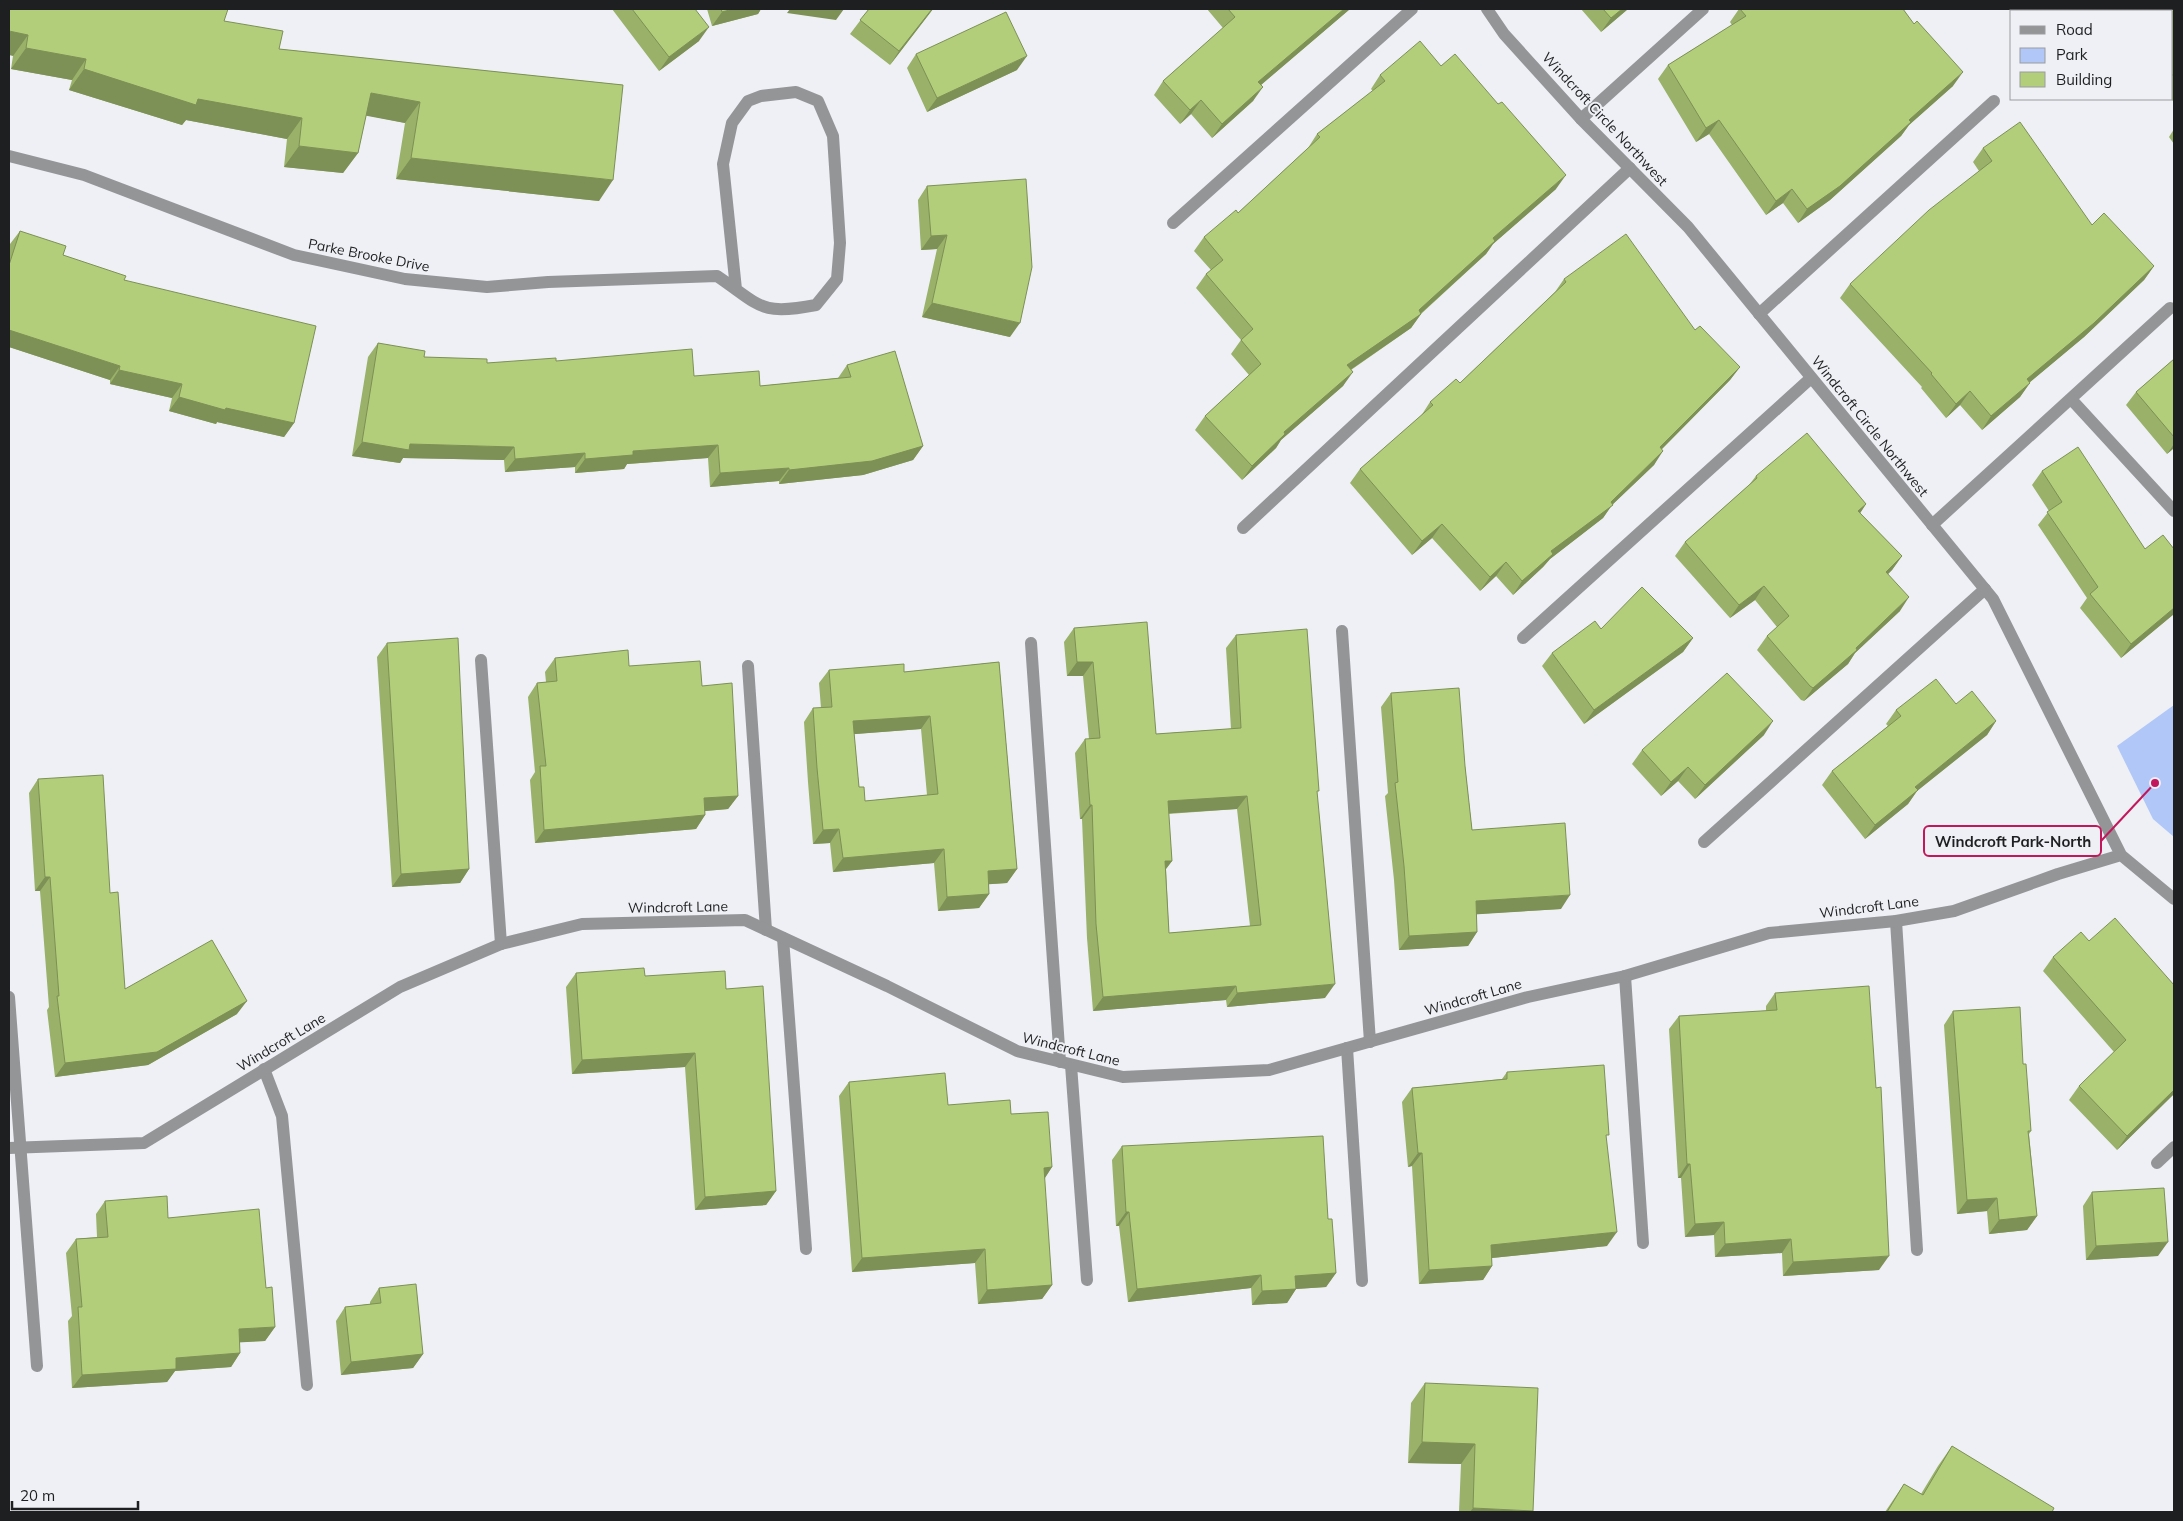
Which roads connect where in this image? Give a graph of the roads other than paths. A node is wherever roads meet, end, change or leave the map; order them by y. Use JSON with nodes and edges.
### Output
{"nodes":[{"id":1,"x":1412,"y":9,"type":"edge"},
{"id":2,"x":1487,"y":9,"type":"edge"},
{"id":3,"x":1704,"y":9,"type":"edge"},
{"id":4,"x":1994,"y":101,"type":"dead end"},
{"id":5,"x":1581,"y":119,"type":"junction"},
{"id":6,"x":9,"y":156,"type":"edge"},
{"id":7,"x":1630,"y":168,"type":"junction"},
{"id":8,"x":1173,"y":223,"type":"dead end"},
{"id":9,"x":736,"y":289,"type":"junction"},
{"id":10,"x":2170,"y":308,"type":"dead end"},
{"id":11,"x":1759,"y":314,"type":"junction"},
{"id":12,"x":1811,"y":378,"type":"junction"},
{"id":13,"x":2071,"y":398,"type":"junction"},
{"id":14,"x":2174,"y":511,"type":"edge"},
{"id":15,"x":1932,"y":525,"type":"junction"},
{"id":16,"x":1243,"y":528,"type":"dead end"},
{"id":17,"x":1985,"y":589,"type":"junction"},
{"id":18,"x":1342,"y":631,"type":"dead end"},
{"id":19,"x":1523,"y":638,"type":"dead end"},
{"id":20,"x":1031,"y":643,"type":"dead end"},
{"id":21,"x":482,"y":660,"type":"dead end"},
{"id":22,"x":748,"y":666,"type":"dead end"},
{"id":23,"x":1704,"y":842,"type":"dead end"},
{"id":24,"x":2121,"y":855,"type":"junction"},
{"id":25,"x":2174,"y":899,"type":"edge"},
{"id":26,"x":1896,"y":921,"type":"junction"},
{"id":27,"x":766,"y":930,"type":"junction"},
{"id":28,"x":783,"y":938,"type":"junction"},
{"id":29,"x":501,"y":944,"type":"junction"},
{"id":30,"x":1625,"y":976,"type":"junction"},
{"id":31,"x":9,"y":997,"type":"edge"},
{"id":32,"x":1370,"y":1042,"type":"junction"},
{"id":33,"x":1347,"y":1048,"type":"junction"},
{"id":34,"x":1065,"y":1063,"type":"junction"},
{"id":35,"x":264,"y":1069,"type":"junction"},
{"id":36,"x":2174,"y":1147,"type":"edge"},
{"id":37,"x":15,"y":1148,"type":"edge"},
{"id":38,"x":2157,"y":1163,"type":"dead end"},
{"id":39,"x":1643,"y":1243,"type":"dead end"},
{"id":40,"x":806,"y":1249,"type":"dead end"},
{"id":41,"x":1917,"y":1250,"type":"dead end"},
{"id":42,"x":1086,"y":1280,"type":"dead end"},
{"id":43,"x":1362,"y":1281,"type":"dead end"},
{"id":44,"x":37,"y":1366,"type":"dead end"},
{"id":45,"x":307,"y":1385,"type":"dead end"}],
"edges":[{"from":1,"to":8,"type":"street"},
{"from":2,"to":5,"type":"street","name":"Windcroft Circle Northwest"},
{"from":3,"to":5,"type":"street"},
{"from":4,"to":11,"type":"street"},
{"from":5,"to":7,"type":"street","name":"Windcroft Circle Northwest"},
{"from":6,"to":9,"type":"street","name":"Parke Brooke Drive"},
{"from":7,"to":11,"type":"street","name":"Windcroft Circle Northwest"},
{"from":7,"to":16,"type":"street"},
{"from":9,"to":9,"type":"street","name":"Parke Brooke Drive"},
{"from":10,"to":13,"type":"street"},
{"from":11,"to":12,"type":"street","name":"Windcroft Circle Northwest"},
{"from":12,"to":15,"type":"street","name":"Windcroft Circle Northwest"},
{"from":12,"to":19,"type":"street"},
{"from":13,"to":14,"type":"street"},
{"from":13,"to":15,"type":"street"},
{"from":15,"to":17,"type":"street","name":"Windcroft Circle Northwest"},
{"from":17,"to":23,"type":"street"},
{"from":17,"to":24,"type":"street","name":"Windcroft Circle Northwest"},
{"from":18,"to":32,"type":"street"},
{"from":20,"to":34,"type":"street"},
{"from":21,"to":29,"type":"street"},
{"from":22,"to":27,"type":"street"},
{"from":24,"to":25,"type":"street","name":"Windcroft Circle Northwest"},
{"from":24,"to":26,"type":"street","name":"Windcroft Lane"},
{"from":26,"to":30,"type":"street","name":"Windcroft Lane"},
{"from":26,"to":41,"type":"street"},
{"from":27,"to":28,"type":"street","name":"Windcroft Lane"},
{"from":27,"to":29,"type":"street","name":"Windcroft Lane"},
{"from":28,"to":34,"type":"street","name":"Windcroft Lane"},
{"from":28,"to":40,"type":"street"},
{"from":29,"to":35,"type":"street","name":"Windcroft Lane"},
{"from":30,"to":32,"type":"street","name":"Windcroft Lane"},
{"from":30,"to":39,"type":"street"},
{"from":31,"to":37,"type":"street"},
{"from":32,"to":33,"type":"street","name":"Windcroft Lane"},
{"from":33,"to":34,"type":"street","name":"Windcroft Lane"},
{"from":33,"to":43,"type":"street"},
{"from":34,"to":42,"type":"street"},
{"from":35,"to":37,"type":"street","name":"Windcroft Lane"},
{"from":35,"to":45,"type":"street"},
{"from":36,"to":38,"type":"street"},
{"from":37,"to":44,"type":"street"}]}
